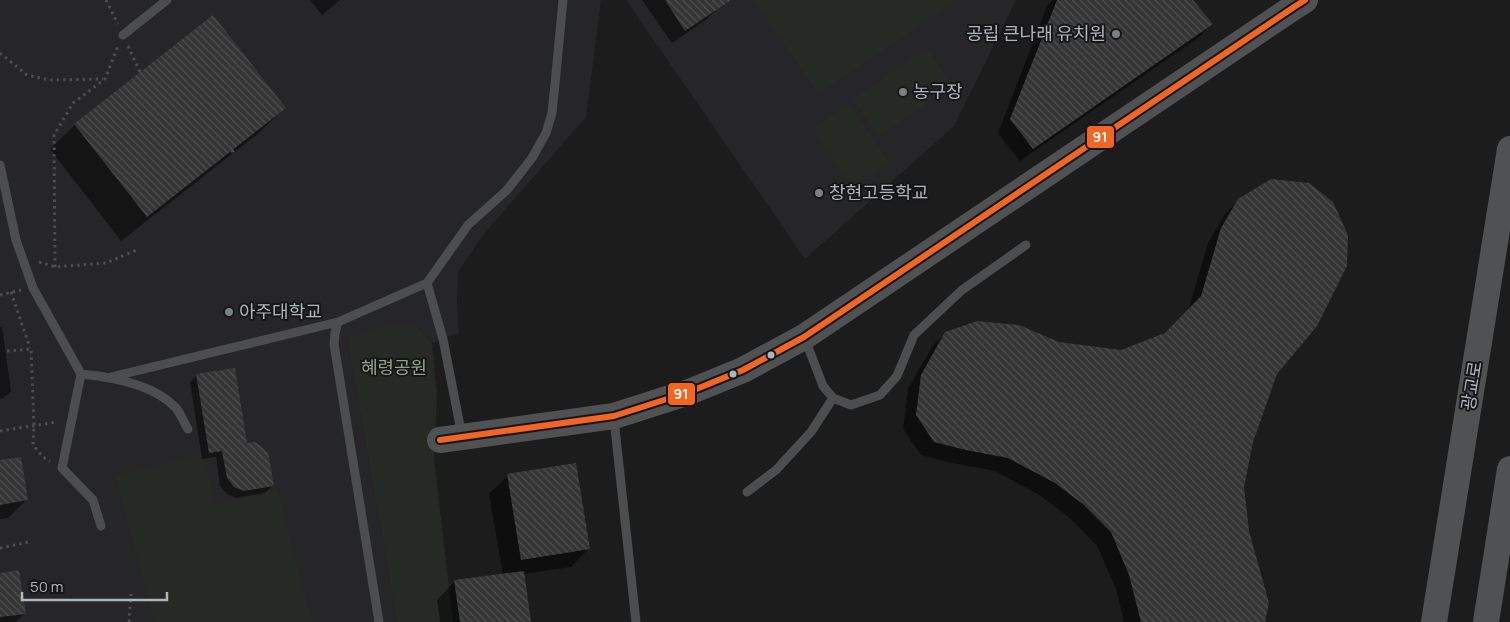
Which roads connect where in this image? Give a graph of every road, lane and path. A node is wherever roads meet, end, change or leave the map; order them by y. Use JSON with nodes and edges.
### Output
{"nodes":[{"id":1,"x":106,"y":0,"type":"edge"},
{"id":2,"x":167,"y":0,"type":"edge"},
{"id":3,"x":563,"y":0,"type":"edge"},
{"id":4,"x":1305,"y":0,"type":"edge"},
{"id":5,"x":123,"y":35,"type":"junction"},
{"id":6,"x":0,"y":53,"type":"edge"},
{"id":7,"x":140,"y":72,"type":"dead end"},
{"id":8,"x":104,"y":79,"type":"junction"},
{"id":9,"x":1510,"y":149,"type":"edge"},
{"id":10,"x":232,"y":150,"type":"dead end"},
{"id":11,"x":234,"y":154,"type":"dead end"},
{"id":12,"x":0,"y":165,"type":"edge"},
{"id":13,"x":1026,"y":245,"type":"dead end"},
{"id":14,"x":139,"y":249,"type":"dead end"},
{"id":15,"x":22,"y":257,"type":"junction"},
{"id":16,"x":55,"y":267,"type":"junction"},
{"id":17,"x":427,"y":283,"type":"junction"},
{"id":18,"x":32,"y":288,"type":"junction"},
{"id":19,"x":11,"y":292,"type":"junction"},
{"id":20,"x":0,"y":295,"type":"edge"},
{"id":21,"x":338,"y":322,"type":"junction"},
{"id":22,"x":804,"y":337,"type":"junction"},
{"id":23,"x":30,"y":348,"type":"junction"},
{"id":24,"x":7,"y":351,"type":"dead end"},
{"id":25,"x":81,"y":374,"type":"junction"},
{"id":26,"x":111,"y":377,"type":"junction"},
{"id":27,"x":833,"y":398,"type":"junction"},
{"id":28,"x":614,"y":416,"type":"junction"},
{"id":29,"x":73,"y":419,"type":"junction"},
{"id":30,"x":34,"y":425,"type":"junction"},
{"id":31,"x":188,"y":429,"type":"dead end"},
{"id":32,"x":0,"y":431,"type":"edge"},
{"id":33,"x":451,"y":438,"type":"joint"},
{"id":34,"x":62,"y":468,"type":"junction"},
{"id":35,"x":1510,"y":469,"type":"edge"},
{"id":36,"x":747,"y":492,"type":"dead end"},
{"id":37,"x":100,"y":526,"type":"dead end"},
{"id":38,"x":29,"y":542,"type":"dead end"},
{"id":39,"x":0,"y":548,"type":"edge"},
{"id":40,"x":132,"y":594,"type":"dead end"},
{"id":41,"x":130,"y":622,"type":"edge"},
{"id":42,"x":379,"y":622,"type":"edge"},
{"id":43,"x":636,"y":622,"type":"edge"},
{"id":44,"x":1434,"y":622,"type":"edge"},
{"id":45,"x":1486,"y":622,"type":"edge"}],
"edges":[{"from":1,"to":5,"type":"path"},
{"from":2,"to":5,"type":"lane"},
{"from":3,"to":17,"type":"lane"},
{"from":4,"to":22,"type":"street"},
{"from":5,"to":7,"type":"path"},
{"from":5,"to":8,"type":"path"},
{"from":6,"to":8,"type":"path"},
{"from":8,"to":16,"type":"path"},
{"from":9,"to":44,"type":"street","name":"광교로"},
{"from":10,"to":11,"type":"path"},
{"from":12,"to":15,"type":"lane"},
{"from":13,"to":27,"type":"lane"},
{"from":14,"to":16,"type":"path"},
{"from":15,"to":16,"type":"path"},
{"from":15,"to":18,"type":"lane"},
{"from":17,"to":21,"type":"lane"},
{"from":17,"to":33,"type":"lane"},
{"from":18,"to":19,"type":"path"},
{"from":18,"to":25,"type":"lane"},
{"from":19,"to":20,"type":"path"},
{"from":19,"to":23,"type":"path"},
{"from":21,"to":26,"type":"lane"},
{"from":21,"to":42,"type":"lane"},
{"from":22,"to":27,"type":"lane"},
{"from":22,"to":28,"type":"street"},
{"from":23,"to":24,"type":"path"},
{"from":23,"to":30,"type":"path"},
{"from":25,"to":26,"type":"lane"},
{"from":25,"to":29,"type":"lane"},
{"from":26,"to":31,"type":"lane"},
{"from":27,"to":36,"type":"lane"},
{"from":28,"to":33,"type":"street"},
{"from":28,"to":43,"type":"lane"},
{"from":29,"to":30,"type":"path"},
{"from":29,"to":34,"type":"lane"},
{"from":30,"to":32,"type":"path"},
{"from":30,"to":34,"type":"path"},
{"from":34,"to":37,"type":"lane"},
{"from":35,"to":45,"type":"street"},
{"from":38,"to":39,"type":"path"},
{"from":40,"to":41,"type":"path"}]}
